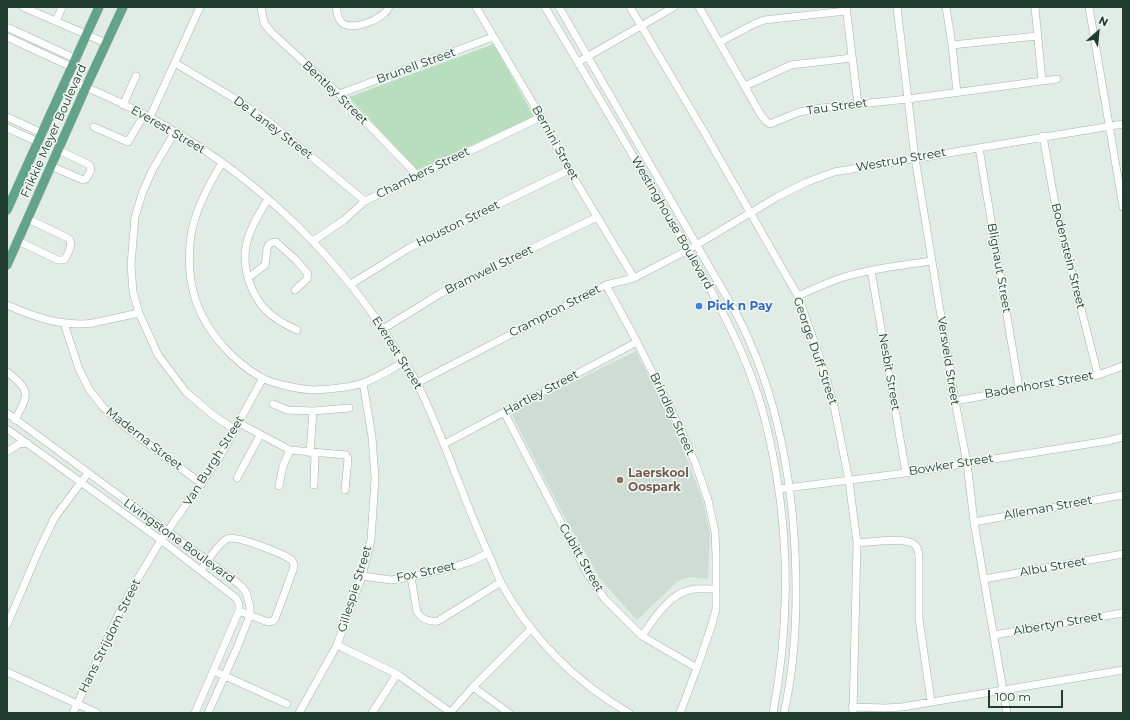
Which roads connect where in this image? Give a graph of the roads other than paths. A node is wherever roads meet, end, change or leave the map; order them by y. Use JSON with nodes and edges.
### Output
{"nodes":[{"id":1,"x":23,"y":7,"type":"edge"},
{"id":2,"x":62,"y":7,"type":"edge"},
{"id":3,"x":99,"y":7,"type":"edge"},
{"id":4,"x":123,"y":7,"type":"edge"},
{"id":5,"x":200,"y":7,"type":"edge"},
{"id":6,"x":261,"y":7,"type":"edge"},
{"id":7,"x":336,"y":7,"type":"edge"},
{"id":8,"x":389,"y":7,"type":"edge"},
{"id":9,"x":476,"y":7,"type":"edge"},
{"id":10,"x":545,"y":7,"type":"edge"},
{"id":11,"x":559,"y":7,"type":"edge"},
{"id":12,"x":630,"y":7,"type":"edge"},
{"id":13,"x":674,"y":7,"type":"edge"},
{"id":14,"x":700,"y":7,"type":"edge"},
{"id":15,"x":897,"y":7,"type":"edge"},
{"id":16,"x":1035,"y":7,"type":"edge"},
{"id":17,"x":1089,"y":7,"type":"edge"},
{"id":18,"x":33,"y":9,"type":"edge"},
{"id":19,"x":846,"y":9,"type":"edge"},
{"id":20,"x":946,"y":9,"type":"edge"},
{"id":21,"x":56,"y":21,"type":"junction"},
{"id":22,"x":641,"y":26,"type":"junction"},
{"id":23,"x":9,"y":28,"type":"dead end"},
{"id":24,"x":86,"y":35,"type":"junction"},
{"id":25,"x":1037,"y":36,"type":"junction"},
{"id":26,"x":7,"y":37,"type":"edge"},
{"id":27,"x":493,"y":37,"type":"junction"},
{"id":28,"x":720,"y":42,"type":"junction"},
{"id":29,"x":106,"y":43,"type":"junction"},
{"id":30,"x":952,"y":45,"type":"junction"},
{"id":31,"x":588,"y":56,"type":"junction"},
{"id":32,"x":852,"y":58,"type":"junction"},
{"id":33,"x":578,"y":62,"type":"junction"},
{"id":34,"x":74,"y":63,"type":"junction"},
{"id":35,"x":176,"y":63,"type":"junction"},
{"id":36,"x":136,"y":76,"type":"dead end"},
{"id":37,"x":67,"y":79,"type":"junction"},
{"id":38,"x":1056,"y":80,"type":"dead end"},
{"id":39,"x":1042,"y":81,"type":"junction"},
{"id":40,"x":745,"y":86,"type":"junction"},
{"id":41,"x":86,"y":87,"type":"junction"},
{"id":42,"x":957,"y":92,"type":"junction"},
{"id":43,"x":339,"y":94,"type":"junction"},
{"id":44,"x":908,"y":98,"type":"junction"},
{"id":45,"x":858,"y":104,"type":"junction"},
{"id":46,"x":123,"y":105,"type":"junction"},
{"id":47,"x":147,"y":116,"type":"junction"},
{"id":48,"x":7,"y":117,"type":"edge"},
{"id":49,"x":541,"y":117,"type":"junction"},
{"id":50,"x":1123,"y":124,"type":"edge"},
{"id":51,"x":1110,"y":125,"type":"junction"},
{"id":52,"x":94,"y":127,"type":"dead end"},
{"id":53,"x":7,"y":128,"type":"edge"},
{"id":54,"x":175,"y":132,"type":"junction"},
{"id":55,"x":42,"y":133,"type":"junction"},
{"id":56,"x":1043,"y":136,"type":"junction"},
{"id":57,"x":38,"y":142,"type":"junction"},
{"id":58,"x":979,"y":148,"type":"junction"},
{"id":59,"x":58,"y":150,"type":"junction"},
{"id":60,"x":915,"y":158,"type":"junction"},
{"id":61,"x":222,"y":163,"type":"junction"},
{"id":62,"x":51,"y":166,"type":"junction"},
{"id":63,"x":569,"y":170,"type":"junction"},
{"id":64,"x":417,"y":175,"type":"junction"},
{"id":65,"x":268,"y":199,"type":"junction"},
{"id":66,"x":365,"y":201,"type":"junction"},
{"id":67,"x":1123,"y":207,"type":"edge"},
{"id":68,"x":7,"y":210,"type":"edge"},
{"id":69,"x":751,"y":213,"type":"junction"},
{"id":70,"x":597,"y":217,"type":"junction"},
{"id":71,"x":28,"y":219,"type":"junction"},
{"id":72,"x":18,"y":242,"type":"junction"},
{"id":73,"x":313,"y":242,"type":"junction"},
{"id":74,"x":696,"y":245,"type":"junction"},
{"id":75,"x":688,"y":250,"type":"junction"},
{"id":76,"x":932,"y":261,"type":"junction"},
{"id":77,"x":7,"y":265,"type":"edge"},
{"id":78,"x":871,"y":270,"type":"junction"},
{"id":79,"x":248,"y":278,"type":"junction"},
{"id":80,"x":634,"y":278,"type":"junction"},
{"id":81,"x":351,"y":284,"type":"junction"},
{"id":82,"x":606,"y":285,"type":"junction"},
{"id":83,"x":294,"y":290,"type":"dead end"},
{"id":84,"x":798,"y":296,"type":"junction"},
{"id":85,"x":7,"y":305,"type":"edge"},
{"id":86,"x":139,"y":313,"type":"junction"},
{"id":87,"x":64,"y":323,"type":"junction"},
{"id":88,"x":383,"y":329,"type":"junction"},
{"id":89,"x":297,"y":330,"type":"dead end"},
{"id":90,"x":637,"y":342,"type":"junction"},
{"id":91,"x":404,"y":362,"type":"junction"},
{"id":92,"x":1123,"y":366,"type":"edge"},
{"id":93,"x":7,"y":372,"type":"edge"},
{"id":94,"x":1098,"y":375,"type":"junction"},
{"id":95,"x":263,"y":378,"type":"junction"},
{"id":96,"x":363,"y":383,"type":"junction"},
{"id":97,"x":417,"y":383,"type":"junction"},
{"id":98,"x":1019,"y":388,"type":"junction"},
{"id":99,"x":955,"y":400,"type":"junction"},
{"id":100,"x":273,"y":404,"type":"dead end"},
{"id":101,"x":349,"y":408,"type":"dead end"},
{"id":102,"x":313,"y":411,"type":"junction"},
{"id":103,"x":504,"y":412,"type":"junction"},
{"id":104,"x":7,"y":413,"type":"edge"},
{"id":105,"x":15,"y":420,"type":"junction"},
{"id":106,"x":237,"y":427,"type":"junction"},
{"id":107,"x":7,"y":429,"type":"edge"},
{"id":108,"x":260,"y":435,"type":"junction"},
{"id":109,"x":1123,"y":437,"type":"edge"},
{"id":110,"x":27,"y":443,"type":"junction"},
{"id":111,"x":444,"y":444,"type":"junction"},
{"id":112,"x":290,"y":450,"type":"junction"},
{"id":113,"x":8,"y":451,"type":"dead end"},
{"id":114,"x":313,"y":453,"type":"junction"},
{"id":115,"x":967,"y":463,"type":"junction"},
{"id":116,"x":88,"y":473,"type":"junction"},
{"id":117,"x":906,"y":473,"type":"junction"},
{"id":118,"x":237,"y":478,"type":"dead end"},
{"id":119,"x":848,"y":481,"type":"junction"},
{"id":120,"x":81,"y":482,"type":"junction"},
{"id":121,"x":202,"y":484,"type":"junction"},
{"id":122,"x":314,"y":485,"type":"dead end"},
{"id":123,"x":279,"y":486,"type":"dead end"},
{"id":124,"x":790,"y":487,"type":"junction"},
{"id":125,"x":779,"y":489,"type":"junction"},
{"id":126,"x":346,"y":490,"type":"dead end"},
{"id":127,"x":1123,"y":495,"type":"edge"},
{"id":128,"x":974,"y":522,"type":"junction"},
{"id":129,"x":168,"y":532,"type":"junction"},
{"id":130,"x":161,"y":540,"type":"junction"},
{"id":131,"x":857,"y":543,"type":"junction"},
{"id":132,"x":488,"y":553,"type":"junction"},
{"id":133,"x":1123,"y":554,"type":"edge"},
{"id":134,"x":208,"y":561,"type":"junction"},
{"id":135,"x":201,"y":570,"type":"junction"},
{"id":136,"x":362,"y":576,"type":"junction"},
{"id":137,"x":411,"y":577,"type":"junction"},
{"id":138,"x":984,"y":579,"type":"junction"},
{"id":139,"x":501,"y":582,"type":"junction"},
{"id":140,"x":715,"y":589,"type":"junction"},
{"id":141,"x":239,"y":611,"type":"junction"},
{"id":142,"x":1123,"y":613,"type":"edge"},
{"id":143,"x":250,"y":615,"type":"junction"},
{"id":144,"x":7,"y":625,"type":"edge"},
{"id":145,"x":530,"y":629,"type":"junction"},
{"id":146,"x":994,"y":634,"type":"junction"},
{"id":147,"x":642,"y":636,"type":"junction"},
{"id":148,"x":338,"y":645,"type":"junction"},
{"id":149,"x":697,"y":668,"type":"junction"},
{"id":150,"x":1123,"y":670,"type":"edge"},
{"id":151,"x":214,"y":671,"type":"junction"},
{"id":152,"x":7,"y":672,"type":"edge"},
{"id":153,"x":397,"y":674,"type":"junction"},
{"id":154,"x":225,"y":677,"type":"junction"},
{"id":155,"x":473,"y":687,"type":"junction"},
{"id":156,"x":1003,"y":690,"type":"junction"},
{"id":157,"x":931,"y":701,"type":"junction"},
{"id":158,"x":77,"y":704,"type":"junction"},
{"id":159,"x":287,"y":704,"type":"dead end"},
{"id":160,"x":853,"y":710,"type":"edge"},
{"id":161,"x":450,"y":712,"type":"edge"},
{"id":162,"x":73,"y":713,"type":"edge"},
{"id":163,"x":97,"y":713,"type":"edge"},
{"id":164,"x":195,"y":713,"type":"edge"},
{"id":165,"x":208,"y":713,"type":"edge"},
{"id":166,"x":298,"y":713,"type":"edge"},
{"id":167,"x":372,"y":713,"type":"edge"},
{"id":168,"x":509,"y":713,"type":"edge"},
{"id":169,"x":629,"y":713,"type":"edge"},
{"id":170,"x":680,"y":713,"type":"edge"},
{"id":171,"x":773,"y":713,"type":"edge"},
{"id":172,"x":784,"y":713,"type":"edge"},
{"id":173,"x":1006,"y":713,"type":"edge"}],
"edges":[{"from":1,"to":18,"type":"street"},
{"from":2,"to":21,"type":"street"},
{"from":3,"to":24,"type":"main road","name":"Frikkie Meyer Boulevard"},
{"from":4,"to":29,"type":"main road","name":"Frikkie Meyer Boulevard"},
{"from":5,"to":35,"type":"street"},
{"from":6,"to":43,"type":"street","name":"Bentley Street"},
{"from":7,"to":8,"type":"street"},
{"from":9,"to":27,"type":"street","name":"Bernini Street"},
{"from":10,"to":33,"type":"street","name":"Westinghouse Boulevard"},
{"from":11,"to":31,"type":"street","name":"Westinghouse Boulevard"},
{"from":12,"to":22,"type":"street","name":"George Duff Street"},
{"from":13,"to":22,"type":"street"},
{"from":14,"to":28,"type":"street","name":"Tau Street"},
{"from":15,"to":44,"type":"street","name":"Versveld Street"},
{"from":16,"to":25,"type":"street"},
{"from":17,"to":51,"type":"street"},
{"from":18,"to":21,"type":"street"},
{"from":19,"to":28,"type":"street"},
{"from":19,"to":32,"type":"street"},
{"from":20,"to":30,"type":"street"},
{"from":21,"to":24,"type":"street"},
{"from":22,"to":31,"type":"street"},
{"from":22,"to":69,"type":"street","name":"George Duff Street"},
{"from":23,"to":34,"type":"street"},
{"from":24,"to":29,"type":"street"},
{"from":24,"to":34,"type":"main road","name":"Frikkie Meyer Boulevard"},
{"from":25,"to":30,"type":"street"},
{"from":25,"to":39,"type":"street"},
{"from":26,"to":34,"type":"street"},
{"from":27,"to":43,"type":"street","name":"Brunell Street"},
{"from":27,"to":49,"type":"street","name":"Bernini Street"},
{"from":28,"to":40,"type":"street","name":"Tau Street"},
{"from":29,"to":41,"type":"main road","name":"Frikkie Meyer Boulevard"},
{"from":30,"to":42,"type":"street"},
{"from":31,"to":33,"type":"street"},
{"from":31,"to":74,"type":"street","name":"Westinghouse Boulevard"},
{"from":32,"to":40,"type":"street"},
{"from":32,"to":45,"type":"street"},
{"from":33,"to":75,"type":"street","name":"Westinghouse Boulevard"},
{"from":34,"to":37,"type":"main road","name":"Frikkie Meyer Boulevard"},
{"from":35,"to":47,"type":"street"},
{"from":35,"to":66,"type":"street","name":"De Laney Street"},
{"from":36,"to":46,"type":"street"},
{"from":37,"to":41,"type":"street","name":"Everest Street"},
{"from":37,"to":55,"type":"main road","name":"Frikkie Meyer Boulevard"},
{"from":38,"to":39,"type":"street","name":"Tau Street"},
{"from":39,"to":42,"type":"street","name":"Tau Street"},
{"from":40,"to":45,"type":"street","name":"Tau Street"},
{"from":41,"to":46,"type":"street","name":"Everest Street"},
{"from":41,"to":59,"type":"main road","name":"Frikkie Meyer Boulevard"},
{"from":42,"to":44,"type":"street","name":"Tau Street"},
{"from":43,"to":64,"type":"street","name":"Bentley Street"},
{"from":44,"to":45,"type":"street","name":"Tau Street"},
{"from":44,"to":60,"type":"street","name":"Versveld Street"},
{"from":46,"to":47,"type":"street","name":"Everest Street"},
{"from":47,"to":52,"type":"street"},
{"from":47,"to":54,"type":"street","name":"Everest Street"},
{"from":48,"to":55,"type":"street"},
{"from":49,"to":63,"type":"street","name":"Bernini Street"},
{"from":49,"to":64,"type":"street","name":"Chambers Street"},
{"from":50,"to":51,"type":"street","name":"Westrup Street"},
{"from":51,"to":56,"type":"street","name":"Westrup Street"},
{"from":51,"to":67,"type":"street"},
{"from":53,"to":57,"type":"street"},
{"from":54,"to":61,"type":"street","name":"Everest Street"},
{"from":54,"to":86,"type":"street"},
{"from":55,"to":57,"type":"main road","name":"Frikkie Meyer Boulevard"},
{"from":56,"to":58,"type":"street","name":"Westrup Street"},
{"from":56,"to":94,"type":"street","name":"Bodenstein Street"},
{"from":57,"to":68,"type":"main road","name":"Frikkie Meyer Boulevard"},
{"from":58,"to":60,"type":"street","name":"Westrup Street"},
{"from":58,"to":98,"type":"street","name":"Blignaut Street"},
{"from":59,"to":62,"type":"main road","name":"Frikkie Meyer Boulevard"},
{"from":59,"to":62,"type":"street"},
{"from":60,"to":69,"type":"street","name":"Westrup Street"},
{"from":60,"to":76,"type":"street","name":"Versveld Street"},
{"from":61,"to":65,"type":"street","name":"Everest Street"},
{"from":61,"to":95,"type":"street"},
{"from":62,"to":71,"type":"main road","name":"Frikkie Meyer Boulevard"},
{"from":63,"to":70,"type":"street","name":"Bernini Street"},
{"from":63,"to":81,"type":"street","name":"Houston Street"},
{"from":64,"to":66,"type":"street","name":"Chambers Street"},
{"from":65,"to":73,"type":"street","name":"Everest Street"},
{"from":65,"to":79,"type":"street"},
{"from":66,"to":73,"type":"street","name":"Chambers Street"},
{"from":69,"to":74,"type":"street","name":"Westrup Street"},
{"from":69,"to":84,"type":"street","name":"George Duff Street"},
{"from":70,"to":80,"type":"street","name":"Bernini Street"},
{"from":70,"to":88,"type":"street","name":"Bramwell Street"},
{"from":71,"to":72,"type":"main road","name":"Frikkie Meyer Boulevard"},
{"from":71,"to":72,"type":"street"},
{"from":72,"to":77,"type":"main road","name":"Frikkie Meyer Boulevard"},
{"from":73,"to":81,"type":"street","name":"Everest Street"},
{"from":74,"to":75,"type":"street","name":"Crampton Street"},
{"from":74,"to":124,"type":"street","name":"Westinghouse Boulevard"},
{"from":75,"to":80,"type":"street","name":"Crampton Street"},
{"from":75,"to":125,"type":"street","name":"Westinghouse Boulevard"},
{"from":76,"to":78,"type":"street"},
{"from":76,"to":99,"type":"street","name":"Versveld Street"},
{"from":78,"to":84,"type":"street"},
{"from":78,"to":117,"type":"street","name":"Nesbit Street"},
{"from":79,"to":83,"type":"street"},
{"from":79,"to":89,"type":"street"},
{"from":80,"to":82,"type":"street","name":"Crampton Street"},
{"from":81,"to":88,"type":"street","name":"Everest Street"},
{"from":82,"to":90,"type":"street","name":"Brindley Street"},
{"from":82,"to":97,"type":"street","name":"Crampton Street"},
{"from":84,"to":119,"type":"street","name":"George Duff Street"},
{"from":85,"to":87,"type":"street"},
{"from":86,"to":87,"type":"street"},
{"from":86,"to":106,"type":"street"},
{"from":87,"to":121,"type":"street","name":"Maderna Street"},
{"from":88,"to":91,"type":"street","name":"Everest Street"},
{"from":90,"to":103,"type":"street","name":"Hartley Street"},
{"from":90,"to":140,"type":"street","name":"Brindley Street"},
{"from":91,"to":96,"type":"street"},
{"from":91,"to":97,"type":"street","name":"Everest Street"},
{"from":92,"to":94,"type":"street","name":"Badenhorst Street"},
{"from":93,"to":105,"type":"street"},
{"from":94,"to":98,"type":"street","name":"Badenhorst Street"},
{"from":95,"to":96,"type":"street"},
{"from":95,"to":106,"type":"street","name":"Van Burgh Street"},
{"from":96,"to":136,"type":"street","name":"Gillespie Street"},
{"from":97,"to":111,"type":"street","name":"Everest Street"},
{"from":98,"to":99,"type":"street","name":"Badenhorst Street"},
{"from":99,"to":115,"type":"street","name":"Versveld Street"},
{"from":100,"to":102,"type":"street"},
{"from":101,"to":102,"type":"street"},
{"from":102,"to":114,"type":"street"},
{"from":103,"to":111,"type":"street","name":"Hartley Street"},
{"from":103,"to":147,"type":"street","name":"Cubitt Street"},
{"from":104,"to":105,"type":"street","name":"Livingstone Boulevard"},
{"from":105,"to":116,"type":"street","name":"Livingstone Boulevard"},
{"from":106,"to":108,"type":"street"},
{"from":106,"to":121,"type":"street","name":"Van Burgh Street"},
{"from":107,"to":110,"type":"street","name":"Livingstone Boulevard"},
{"from":108,"to":112,"type":"street"},
{"from":108,"to":118,"type":"street","name":"Van Burgh Street"},
{"from":109,"to":115,"type":"street","name":"Bowker Street"},
{"from":110,"to":113,"type":"street"},
{"from":110,"to":120,"type":"street","name":"Livingstone Boulevard"},
{"from":111,"to":132,"type":"street","name":"Everest Street"},
{"from":112,"to":114,"type":"street"},
{"from":112,"to":123,"type":"street"},
{"from":114,"to":122,"type":"street"},
{"from":114,"to":126,"type":"street"},
{"from":115,"to":117,"type":"street","name":"Bowker Street"},
{"from":115,"to":128,"type":"street","name":"Versveld Street"},
{"from":116,"to":120,"type":"street"},
{"from":116,"to":129,"type":"street","name":"Livingstone Boulevard"},
{"from":117,"to":119,"type":"street","name":"Bowker Street"},
{"from":119,"to":124,"type":"street","name":"Bowker Street"},
{"from":119,"to":131,"type":"street","name":"George Duff Street"},
{"from":120,"to":130,"type":"street","name":"Livingstone Boulevard"},
{"from":120,"to":144,"type":"street"},
{"from":121,"to":129,"type":"street","name":"Van Burgh Street"},
{"from":124,"to":125,"type":"street","name":"Bowker Street"},
{"from":124,"to":172,"type":"street","name":"Westinghouse Boulevard"},
{"from":125,"to":171,"type":"street","name":"Westinghouse Boulevard"},
{"from":127,"to":128,"type":"street","name":"Alleman Street"},
{"from":128,"to":138,"type":"street","name":"Versveld Street"},
{"from":129,"to":130,"type":"street","name":"Van Burgh Street"},
{"from":129,"to":134,"type":"street","name":"Livingstone Boulevard"},
{"from":130,"to":135,"type":"street","name":"Livingstone Boulevard"},
{"from":130,"to":158,"type":"street","name":"Hans Strijdom Street"},
{"from":131,"to":157,"type":"street"},
{"from":131,"to":160,"type":"street","name":"George Duff Street"},
{"from":132,"to":137,"type":"street","name":"Fox Street"},
{"from":132,"to":139,"type":"street","name":"Everest Street"},
{"from":133,"to":138,"type":"street","name":"Albu Street"},
{"from":134,"to":135,"type":"street"},
{"from":134,"to":143,"type":"street","name":"Livingstone Boulevard"},
{"from":134,"to":143,"type":"street"},
{"from":135,"to":141,"type":"street","name":"Livingstone Boulevard"},
{"from":136,"to":137,"type":"street","name":"Fox Street"},
{"from":136,"to":148,"type":"street","name":"Gillespie Street"},
{"from":137,"to":139,"type":"street"},
{"from":138,"to":146,"type":"street","name":"Versveld Street"},
{"from":139,"to":145,"type":"street","name":"Everest Street"},
{"from":140,"to":147,"type":"street"},
{"from":140,"to":149,"type":"street","name":"Brindley Street"},
{"from":141,"to":143,"type":"street"},
{"from":141,"to":151,"type":"street"},
{"from":142,"to":146,"type":"street","name":"Albertyn Street"},
{"from":143,"to":154,"type":"street"},
{"from":145,"to":155,"type":"street"},
{"from":145,"to":169,"type":"street","name":"Everest Street"},
{"from":146,"to":156,"type":"street","name":"Versveld Street"},
{"from":147,"to":149,"type":"street","name":"Cubitt Street"},
{"from":148,"to":153,"type":"street"},
{"from":148,"to":166,"type":"street","name":"Gillespie Street"},
{"from":149,"to":170,"type":"street","name":"Brindley Street"},
{"from":150,"to":156,"type":"street"},
{"from":151,"to":154,"type":"street"},
{"from":151,"to":164,"type":"street"},
{"from":152,"to":158,"type":"street"},
{"from":153,"to":161,"type":"street"},
{"from":153,"to":167,"type":"street"},
{"from":154,"to":159,"type":"street"},
{"from":154,"to":165,"type":"street"},
{"from":155,"to":161,"type":"street"},
{"from":155,"to":168,"type":"street"},
{"from":156,"to":157,"type":"street"},
{"from":156,"to":173,"type":"street","name":"Versveld Street"},
{"from":157,"to":160,"type":"street"},
{"from":158,"to":162,"type":"street","name":"Hans Strijdom Street"},
{"from":158,"to":163,"type":"street"}]}
